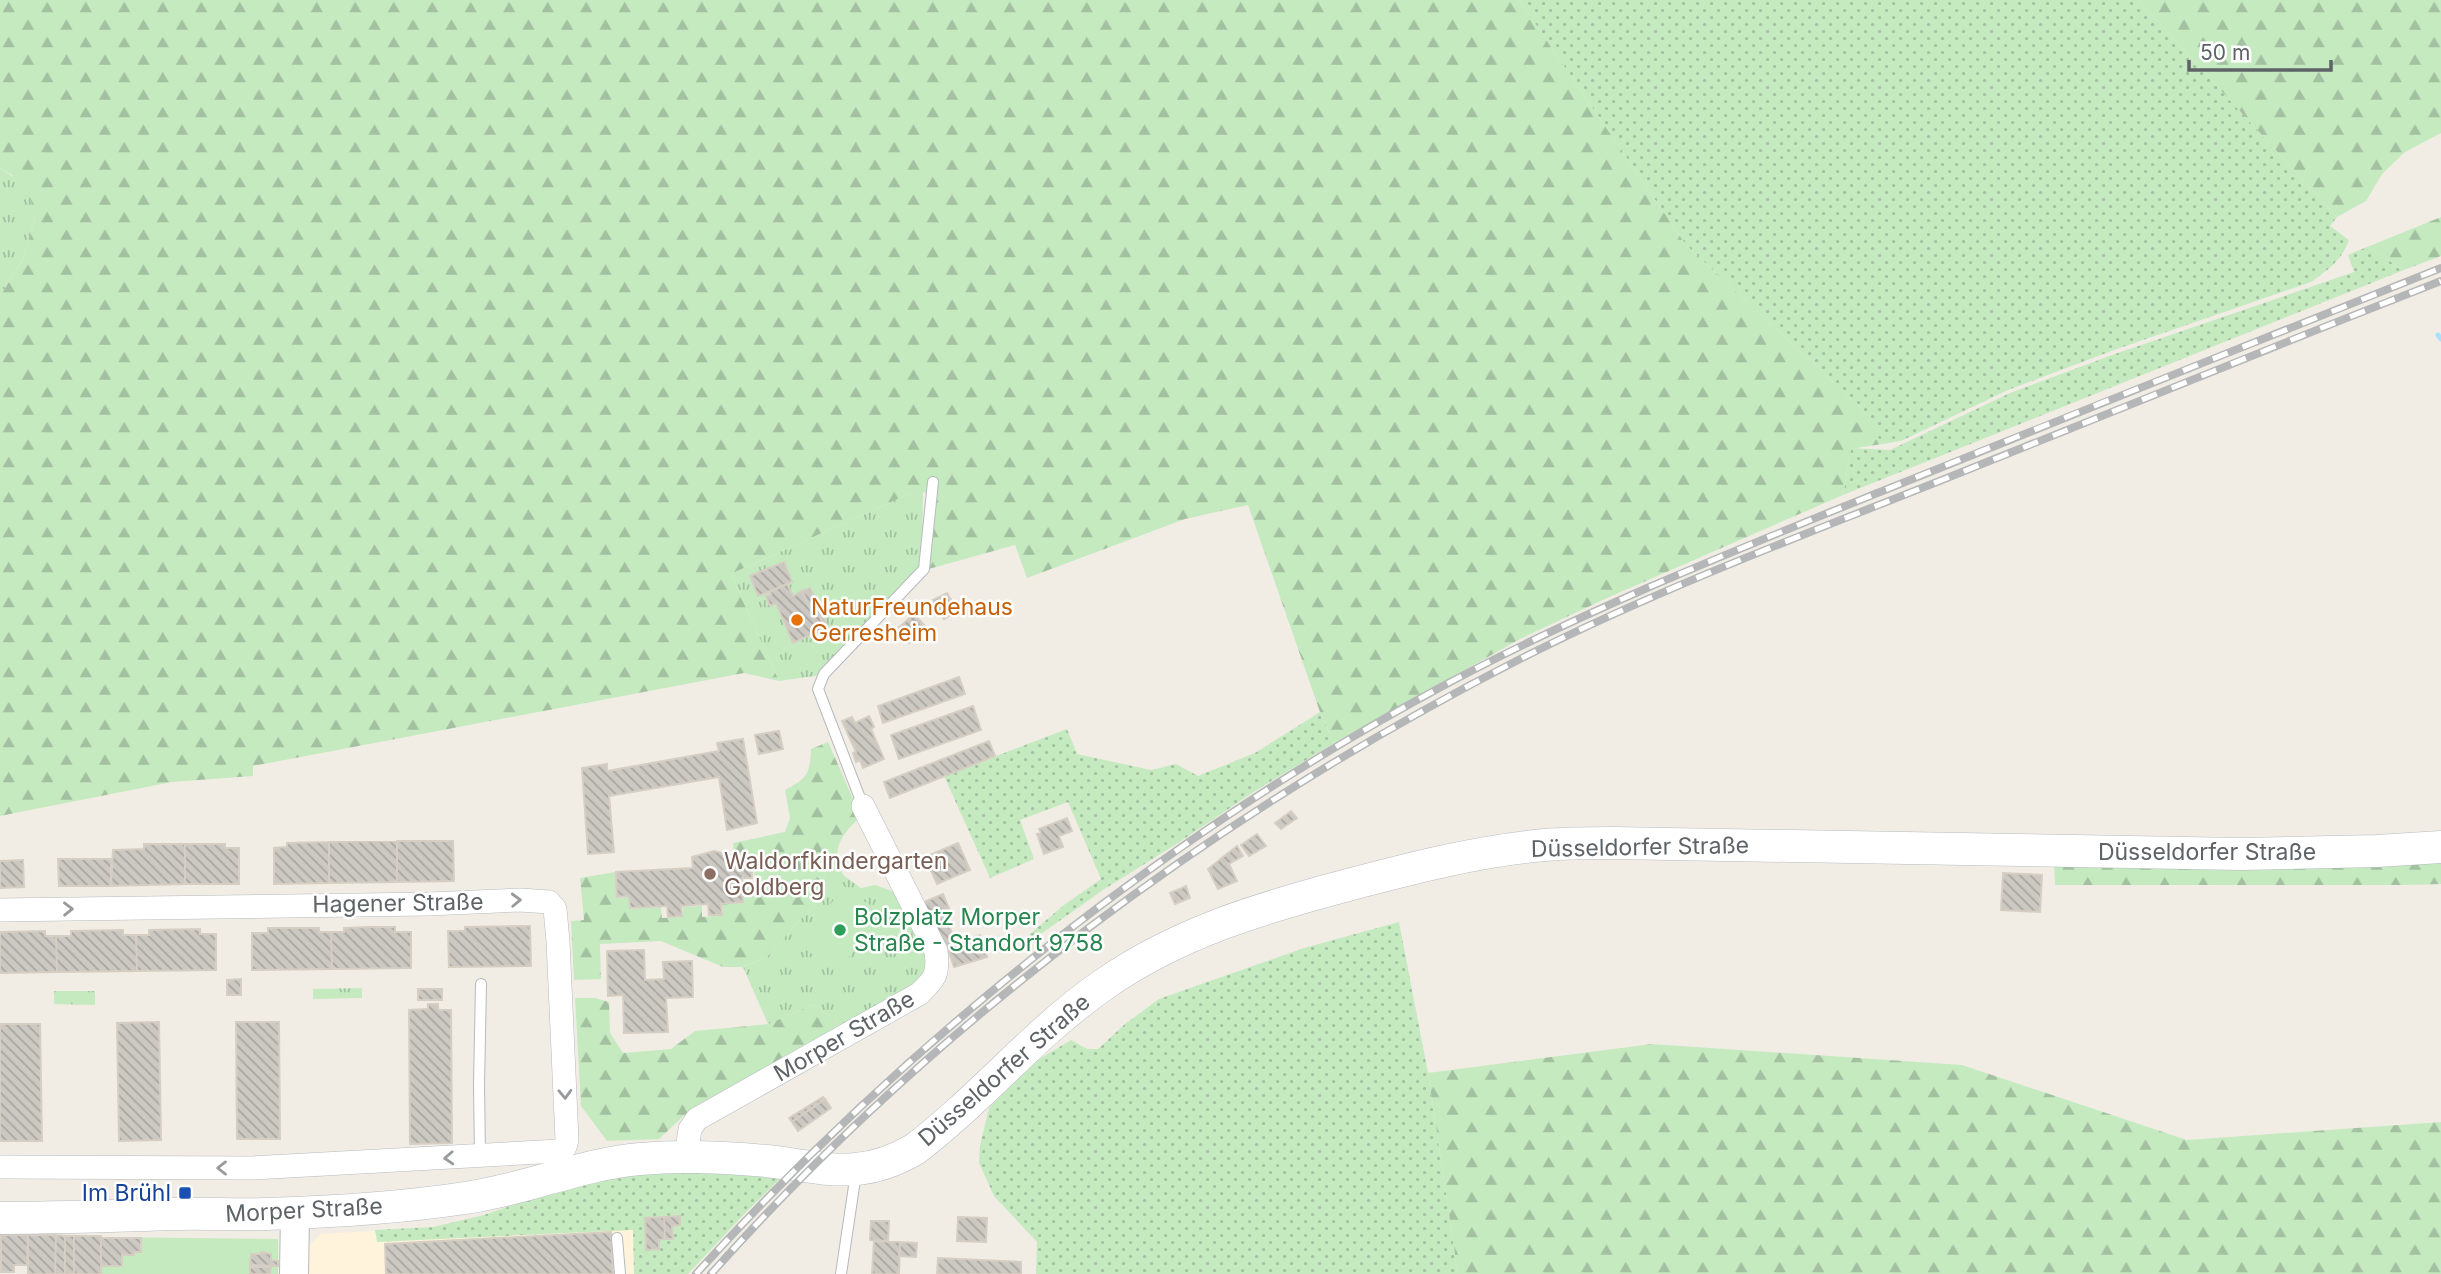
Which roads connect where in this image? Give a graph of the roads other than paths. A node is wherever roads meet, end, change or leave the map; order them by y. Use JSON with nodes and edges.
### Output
{"nodes":[{"id":1,"x":933,"y":482,"type":"dead end"},
{"id":2,"x":865,"y":815,"type":"joint"},
{"id":3,"x":2441,"y":847,"type":"edge"},
{"id":4,"x":0,"y":910,"type":"edge"},
{"id":5,"x":481,"y":984,"type":"dead end"},
{"id":6,"x":565,"y":1147,"type":"joint"},
{"id":7,"x":480,"y":1156,"type":"junction"},
{"id":8,"x":686,"y":1157,"type":"junction"},
{"id":9,"x":887,"y":1164,"type":"joint"},
{"id":10,"x":0,"y":1167,"type":"edge"},
{"id":11,"x":857,"y":1171,"type":"junction"},
{"id":12,"x":295,"y":1213,"type":"junction"},
{"id":13,"x":0,"y":1218,"type":"edge"},
{"id":14,"x":617,"y":1237,"type":"dead end"},
{"id":15,"x":840,"y":1273,"type":"edge"},
{"id":16,"x":294,"y":1274,"type":"edge"},
{"id":17,"x":620,"y":1274,"type":"edge"}],
"edges":[{"from":1,"to":2,"type":"lane","name":"Morper Straße"},
{"from":2,"to":8,"type":"street","name":"Morper Straße"},
{"from":3,"to":9,"type":"main road","name":"Düsseldorfer Straße"},
{"from":4,"to":6,"type":"street","name":"Hagener Straße","one_way":true},
{"from":5,"to":7,"type":"lane"},
{"from":6,"to":7,"type":"street","name":"Morper Straße"},
{"from":7,"to":10,"type":"street","name":"Morper Straße","one_way":true},
{"from":8,"to":11,"type":"main road","name":"Morper Straße"},
{"from":8,"to":12,"type":"main road","name":"Morper Straße"},
{"from":9,"to":11,"type":"main road","name":"Morper Straße"},
{"from":11,"to":15,"type":"lane"},
{"from":12,"to":13,"type":"main road","name":"Morper Straße"},
{"from":12,"to":16,"type":"street"},
{"from":14,"to":17,"type":"lane"}]}
